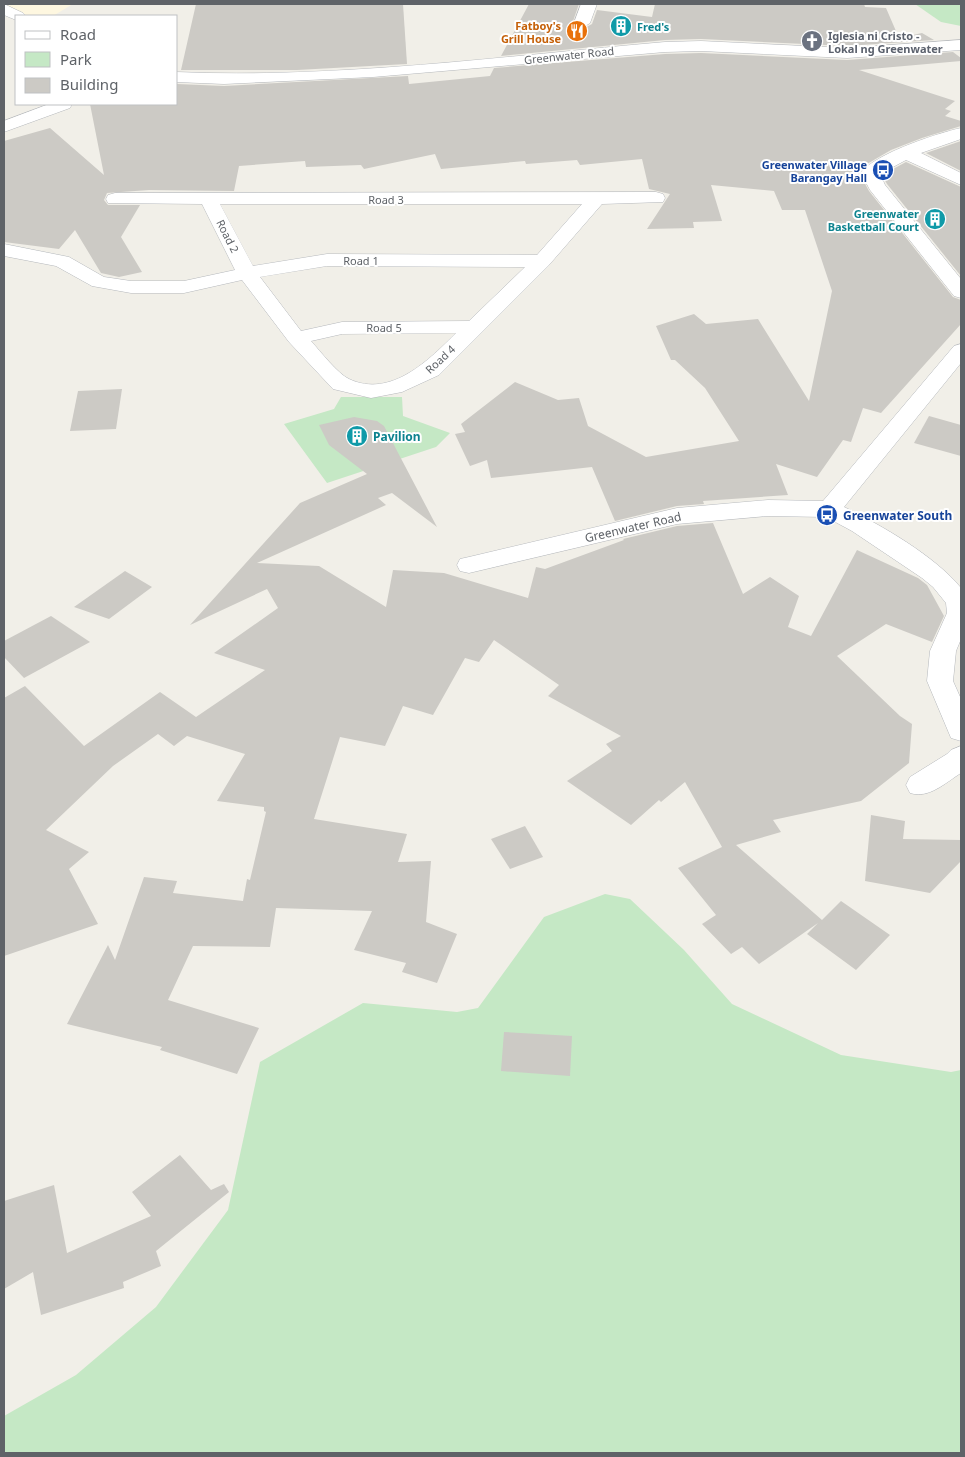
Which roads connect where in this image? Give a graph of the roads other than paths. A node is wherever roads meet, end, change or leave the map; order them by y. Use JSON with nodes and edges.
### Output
{"nodes":[{"id":1,"x":589,"y":4,"type":"edge"},
{"id":2,"x":4,"y":9,"type":"edge"},
{"id":3,"x":16,"y":15,"type":"edge"},
{"id":4,"x":582,"y":23,"type":"dead end"},
{"id":5,"x":961,"y":45,"type":"edge"},
{"id":6,"x":178,"y":77,"type":"edge"},
{"id":7,"x":61,"y":105,"type":"edge"},
{"id":8,"x":4,"y":127,"type":"edge"},
{"id":9,"x":961,"y":133,"type":"edge"},
{"id":10,"x":908,"y":154,"type":"junction"},
{"id":11,"x":961,"y":180,"type":"edge"},
{"id":12,"x":597,"y":198,"type":"junction"},
{"id":13,"x":656,"y":198,"type":"dead end"},
{"id":14,"x":115,"y":199,"type":"dead end"},
{"id":15,"x":208,"y":199,"type":"junction"},
{"id":16,"x":4,"y":250,"type":"edge"},
{"id":17,"x":542,"y":261,"type":"junction"},
{"id":18,"x":247,"y":273,"type":"junction"},
{"id":19,"x":961,"y":292,"type":"edge"},
{"id":20,"x":472,"y":327,"type":"junction"},
{"id":21,"x":296,"y":338,"type":"junction"},
{"id":22,"x":961,"y":350,"type":"edge"},
{"id":23,"x":830,"y":509,"type":"junction"},
{"id":24,"x":469,"y":565,"type":"dead end"},
{"id":25,"x":961,"y":731,"type":"edge"},
{"id":26,"x":961,"y":757,"type":"edge"},
{"id":27,"x":920,"y":785,"type":"dead end"}],
"edges":[{"from":1,"to":4,"type":"street"},
{"from":2,"to":3,"type":"street"},
{"from":5,"to":6,"type":"street","name":"Greenwater Road"},
{"from":7,"to":8,"type":"street"},
{"from":9,"to":10,"type":"street"},
{"from":10,"to":11,"type":"street"},
{"from":10,"to":19,"type":"street"},
{"from":12,"to":13,"type":"street","name":"Road 3"},
{"from":12,"to":15,"type":"street","name":"Road 3"},
{"from":12,"to":17,"type":"street","name":"Road 4"},
{"from":14,"to":15,"type":"street","name":"Road 3"},
{"from":15,"to":18,"type":"street","name":"Road 2"},
{"from":16,"to":18,"type":"street","name":"Road 1"},
{"from":17,"to":18,"type":"street","name":"Road 1"},
{"from":17,"to":20,"type":"street","name":"Road 4"},
{"from":18,"to":21,"type":"street","name":"Road 4"},
{"from":20,"to":21,"type":"street","name":"Road 5"},
{"from":20,"to":21,"type":"street","name":"Road 4"},
{"from":22,"to":23,"type":"street"},
{"from":23,"to":24,"type":"street","name":"Greenwater Road"},
{"from":23,"to":25,"type":"street","name":"Greenwater Road"},
{"from":26,"to":27,"type":"street"}]}
